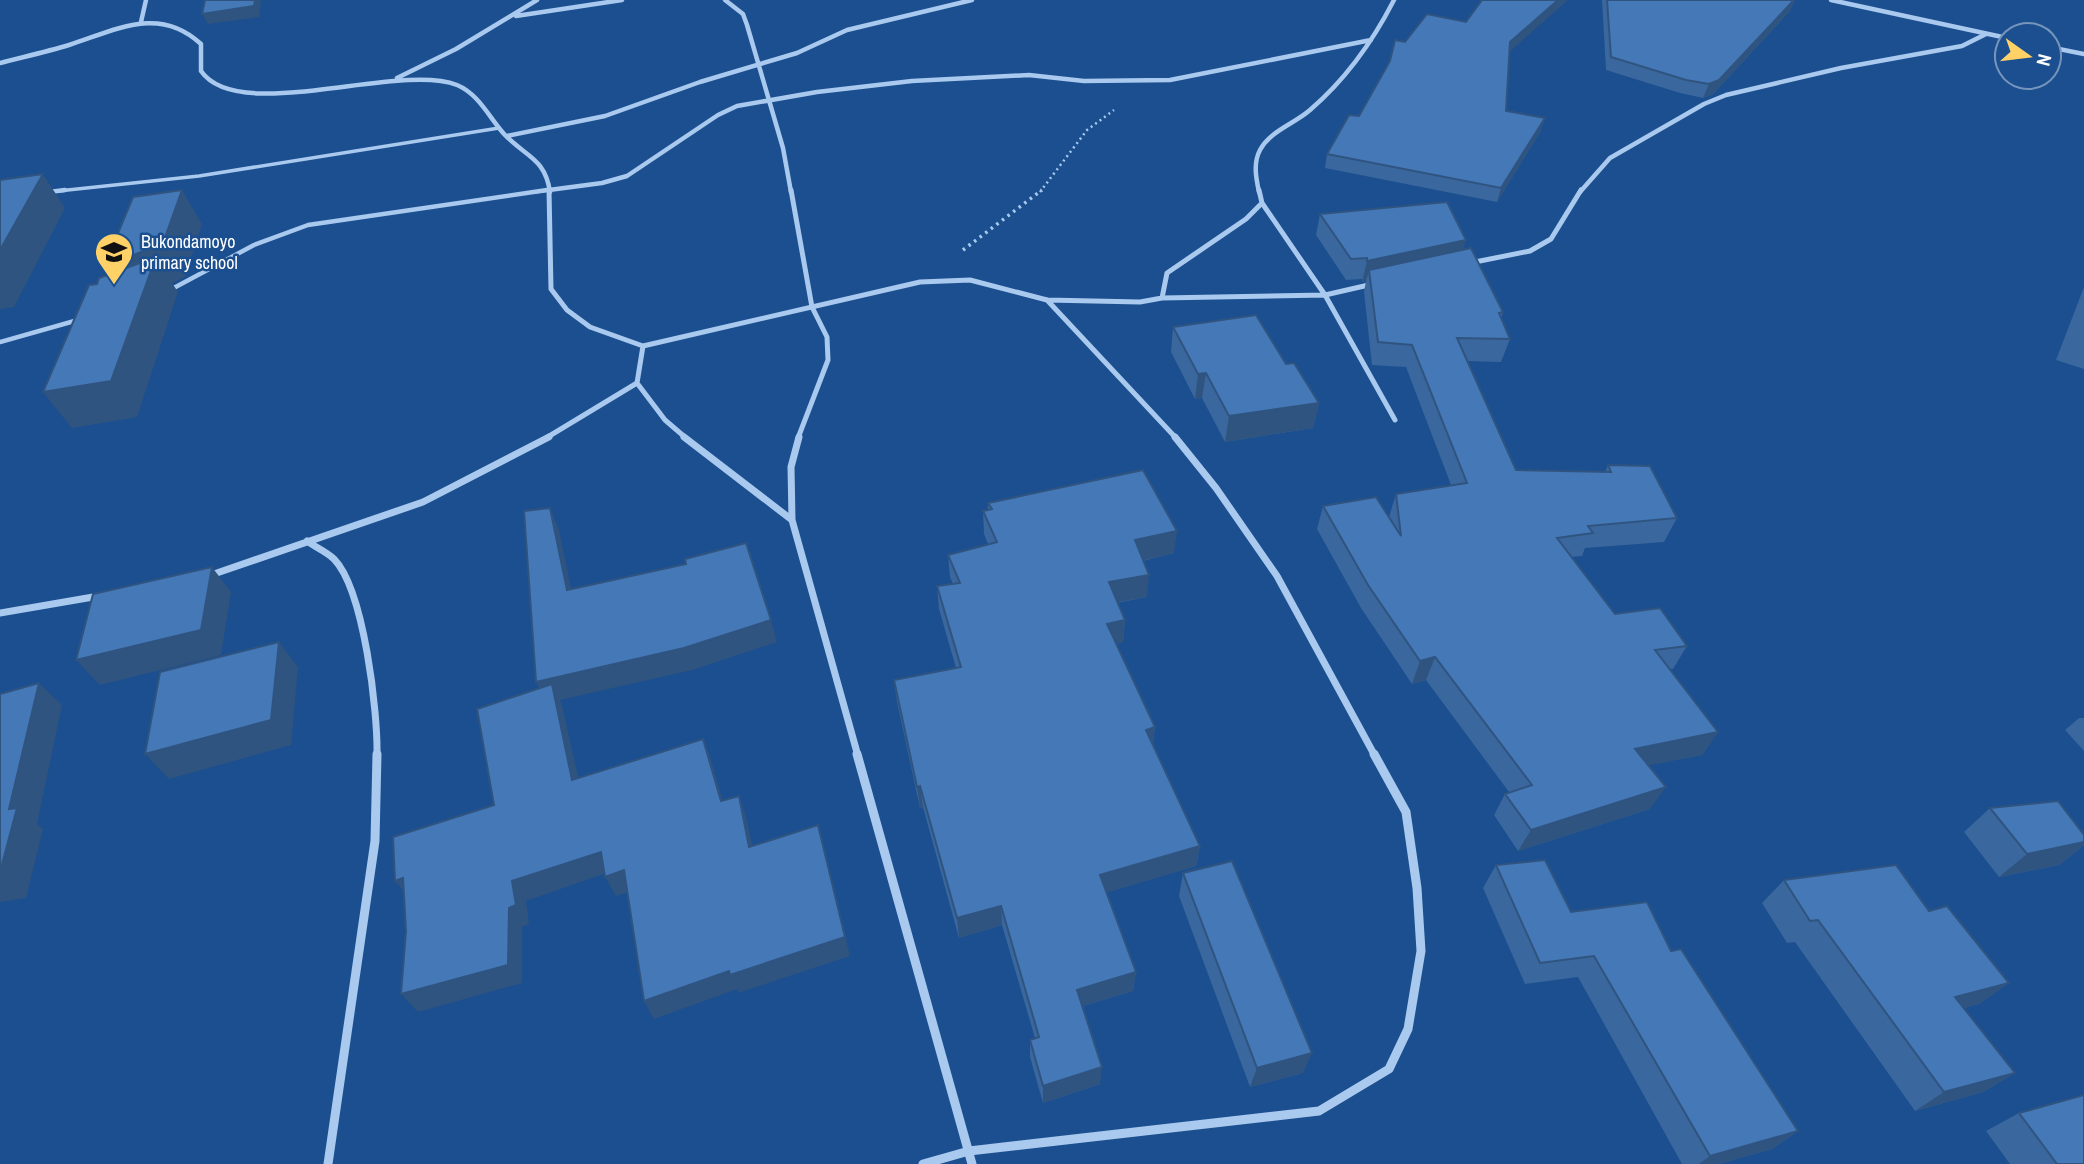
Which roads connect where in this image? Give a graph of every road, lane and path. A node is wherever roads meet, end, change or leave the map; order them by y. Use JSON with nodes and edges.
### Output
{"nodes":[{"id":1,"x":146,"y":0,"type":"edge"},
{"id":2,"x":537,"y":0,"type":"edge"},
{"id":3,"x":622,"y":0,"type":"edge"},
{"id":4,"x":725,"y":0,"type":"edge"},
{"id":5,"x":972,"y":0,"type":"edge"},
{"id":6,"x":1394,"y":0,"type":"edge"},
{"id":7,"x":1831,"y":0,"type":"edge"},
{"id":8,"x":515,"y":16,"type":"junction"},
{"id":9,"x":141,"y":22,"type":"junction"},
{"id":10,"x":1986,"y":34,"type":"junction"},
{"id":11,"x":1993,"y":35,"type":"edge"},
{"id":12,"x":1372,"y":40,"type":"junction"},
{"id":13,"x":2063,"y":50,"type":"edge"},
{"id":14,"x":2084,"y":54,"type":"edge"},
{"id":15,"x":0,"y":63,"type":"edge"},
{"id":16,"x":758,"y":66,"type":"junction"},
{"id":17,"x":393,"y":80,"type":"junction"},
{"id":18,"x":770,"y":102,"type":"junction"},
{"id":19,"x":1122,"y":105,"type":"dead end"},
{"id":20,"x":499,"y":128,"type":"junction"},
{"id":21,"x":507,"y":136,"type":"junction"},
{"id":22,"x":548,"y":190,"type":"junction"},
{"id":23,"x":46,"y":192,"type":"dead end"},
{"id":24,"x":1262,"y":204,"type":"junction"},
{"id":25,"x":1459,"y":266,"type":"edge"},
{"id":26,"x":920,"y":282,"type":"junction"},
{"id":27,"x":1386,"y":282,"type":"edge"},
{"id":28,"x":161,"y":294,"type":"dead end"},
{"id":29,"x":1325,"y":295,"type":"junction"},
{"id":30,"x":1161,"y":298,"type":"junction"},
{"id":31,"x":1047,"y":300,"type":"junction"},
{"id":32,"x":811,"y":307,"type":"junction"},
{"id":33,"x":86,"y":318,"type":"edge"},
{"id":34,"x":0,"y":342,"type":"edge"},
{"id":35,"x":643,"y":346,"type":"junction"},
{"id":36,"x":637,"y":383,"type":"junction"},
{"id":37,"x":1395,"y":420,"type":"dead end"},
{"id":38,"x":792,"y":520,"type":"junction"},
{"id":39,"x":307,"y":541,"type":"junction"},
{"id":40,"x":198,"y":578,"type":"edge"},
{"id":41,"x":111,"y":594,"type":"edge"},
{"id":42,"x":0,"y":614,"type":"edge"},
{"id":43,"x":969,"y":1151,"type":"junction"},
{"id":44,"x":328,"y":1164,"type":"edge"},
{"id":45,"x":923,"y":1164,"type":"edge"},
{"id":46,"x":972,"y":1164,"type":"edge"}],
"edges":[{"from":1,"to":9,"type":"street"},
{"from":2,"to":8,"type":"street"},
{"from":3,"to":8,"type":"street"},
{"from":4,"to":16,"type":"street"},
{"from":5,"to":16,"type":"street"},
{"from":6,"to":12,"type":"street"},
{"from":7,"to":10,"type":"street"},
{"from":8,"to":17,"type":"street"},
{"from":9,"to":15,"type":"street"},
{"from":9,"to":17,"type":"street"},
{"from":10,"to":11,"type":"street"},
{"from":10,"to":25,"type":"street"},
{"from":12,"to":18,"type":"street"},
{"from":12,"to":24,"type":"street"},
{"from":13,"to":14,"type":"street"},
{"from":16,"to":18,"type":"street"},
{"from":16,"to":21,"type":"street"},
{"from":17,"to":20,"type":"street"},
{"from":18,"to":22,"type":"street"},
{"from":18,"to":32,"type":"street"},
{"from":19,"to":26,"type":"path"},
{"from":20,"to":21,"type":"street"},
{"from":20,"to":23,"type":"lane"},
{"from":21,"to":22,"type":"street"},
{"from":22,"to":28,"type":"lane"},
{"from":22,"to":35,"type":"street"},
{"from":24,"to":29,"type":"street"},
{"from":24,"to":30,"type":"street"},
{"from":26,"to":31,"type":"street"},
{"from":26,"to":32,"type":"street"},
{"from":27,"to":29,"type":"street"},
{"from":29,"to":30,"type":"street"},
{"from":29,"to":37,"type":"street"},
{"from":30,"to":31,"type":"street"},
{"from":31,"to":43,"type":"street"},
{"from":32,"to":35,"type":"street"},
{"from":32,"to":38,"type":"street"},
{"from":33,"to":34,"type":"lane"},
{"from":35,"to":36,"type":"street"},
{"from":36,"to":38,"type":"street"},
{"from":36,"to":39,"type":"street"},
{"from":38,"to":43,"type":"street"},
{"from":39,"to":40,"type":"street"},
{"from":39,"to":44,"type":"street"},
{"from":41,"to":42,"type":"street"},
{"from":43,"to":45,"type":"street"},
{"from":43,"to":46,"type":"street"}]}
